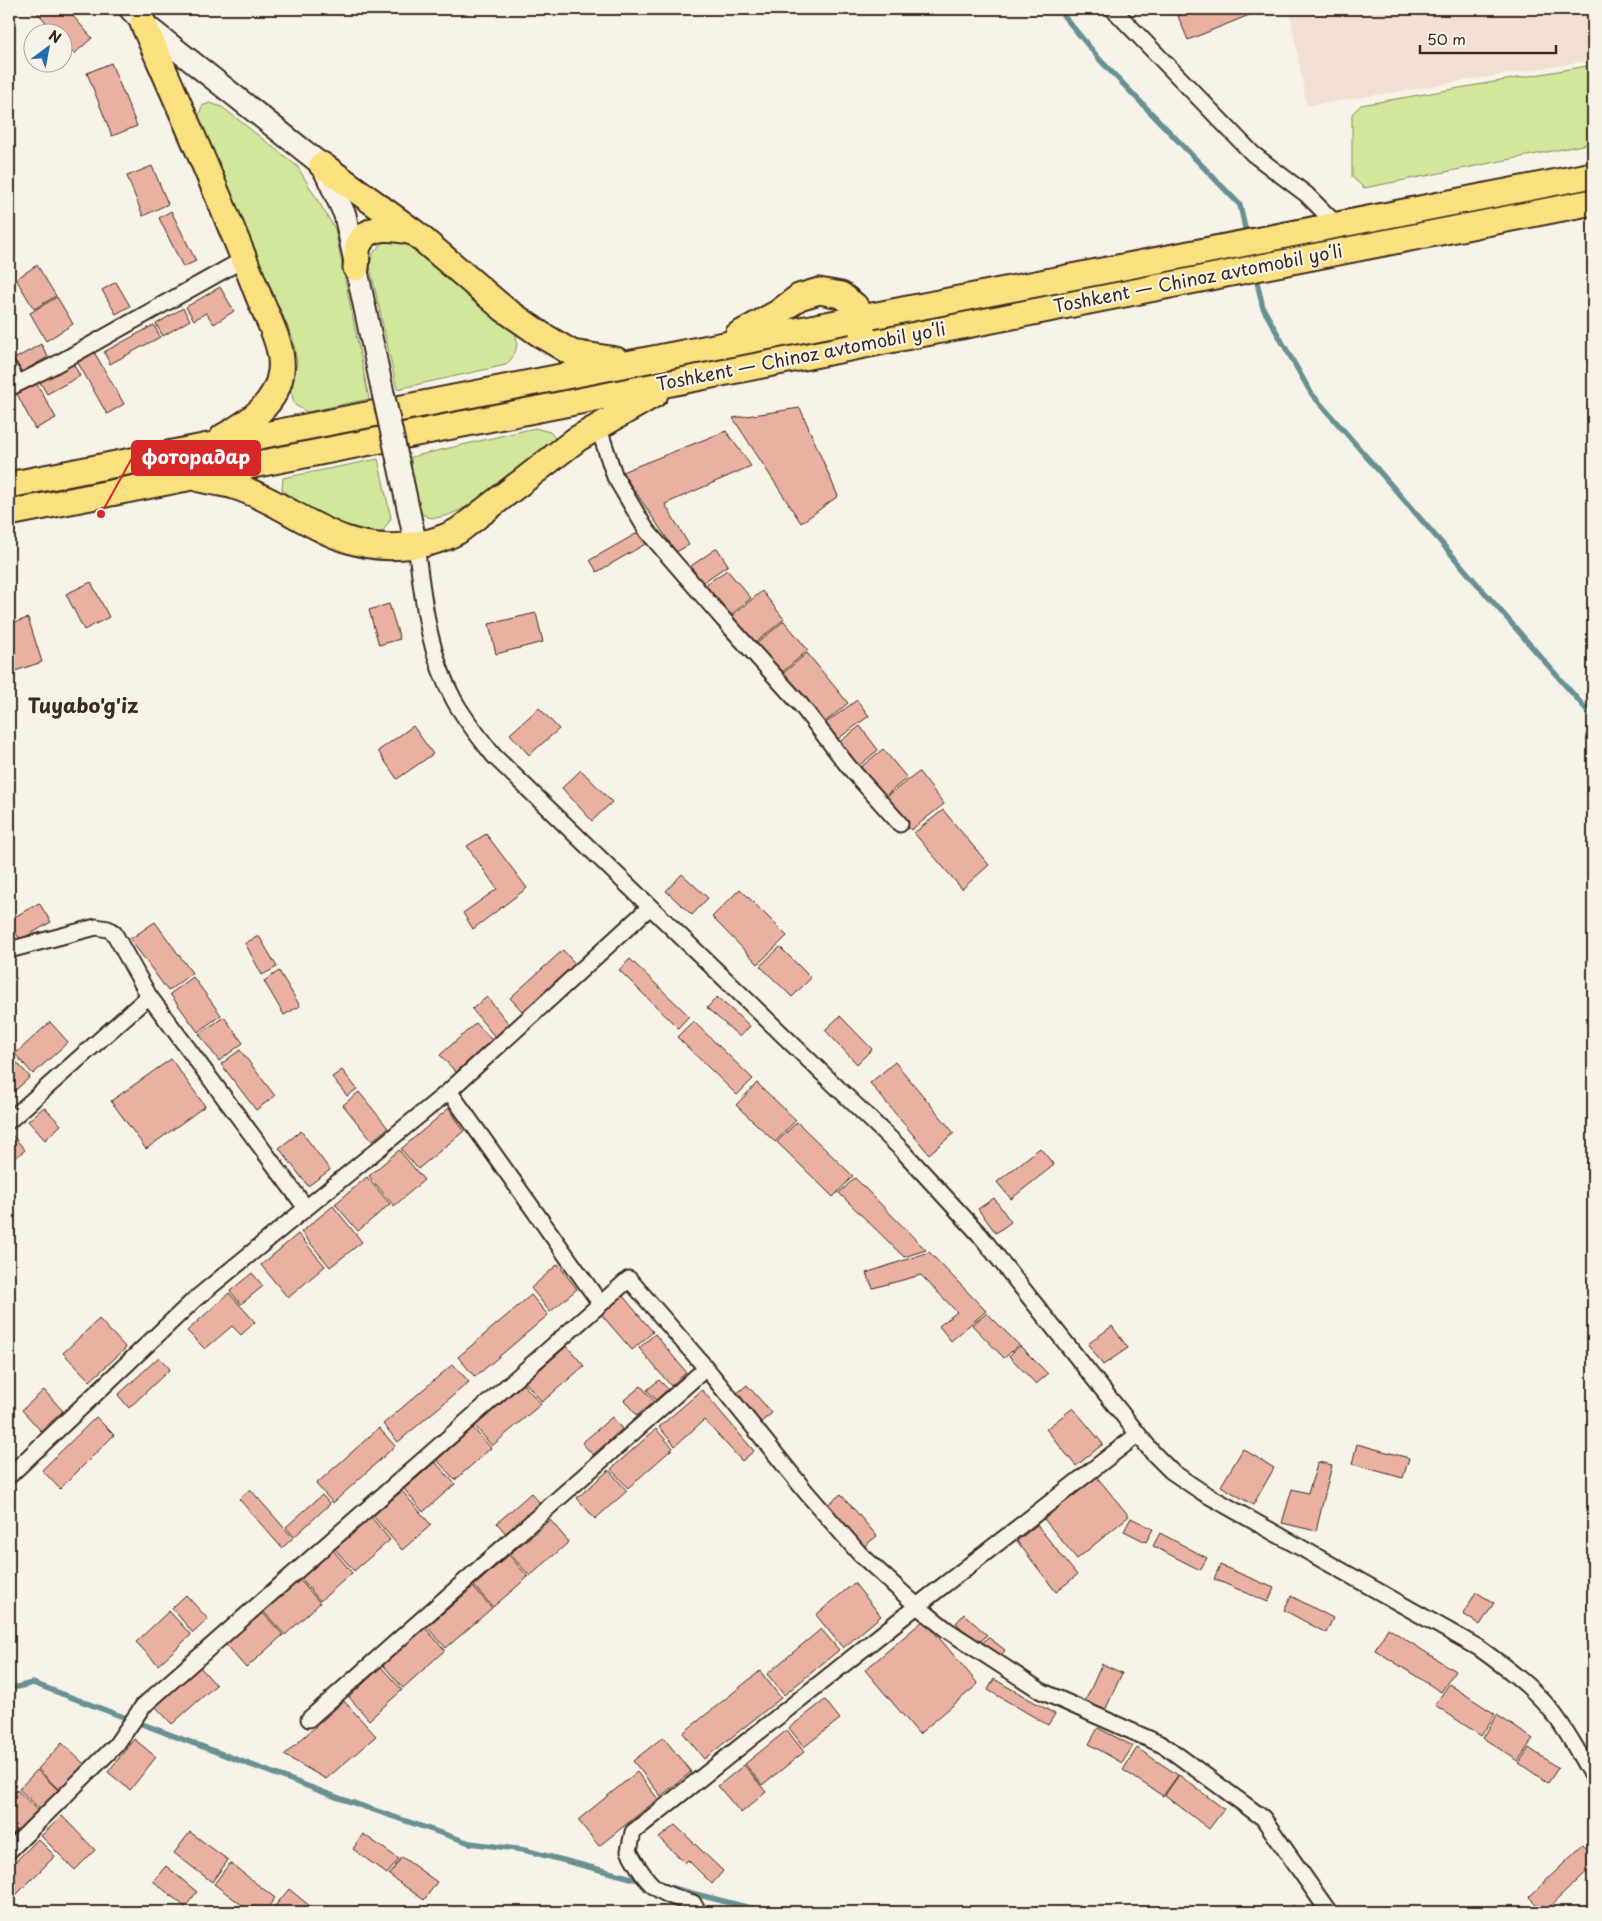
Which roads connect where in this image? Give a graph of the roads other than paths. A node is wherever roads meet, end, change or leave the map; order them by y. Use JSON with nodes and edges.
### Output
{"nodes":[{"id":1,"x":1113,"y":9,"type":"edge"},
{"id":2,"x":136,"y":16,"type":"edge"},
{"id":3,"x":322,"y":165,"type":"junction"},
{"id":4,"x":1593,"y":175,"type":"edge"},
{"id":5,"x":1593,"y":202,"type":"edge"},
{"id":6,"x":1337,"y":225,"type":"junction"},
{"id":7,"x":415,"y":233,"type":"junction"},
{"id":8,"x":244,"y":259,"type":"junction"},
{"id":9,"x":356,"y":268,"type":"junction"},
{"id":10,"x":862,"y":318,"type":"junction"},
{"id":11,"x":718,"y":346,"type":"junction"},
{"id":12,"x":856,"y":346,"type":"junction"},
{"id":13,"x":636,"y":362,"type":"junction"},
{"id":14,"x":9,"y":368,"type":"edge"},
{"id":15,"x":682,"y":381,"type":"junction"},
{"id":16,"x":14,"y":386,"type":"edge"},
{"id":17,"x":598,"y":426,"type":"junction"},
{"id":18,"x":206,"y":446,"type":"junction"},
{"id":19,"x":191,"y":477,"type":"junction"},
{"id":20,"x":17,"y":483,"type":"edge"},
{"id":21,"x":18,"y":511,"type":"edge"},
{"id":22,"x":416,"y":545,"type":"junction"},
{"id":23,"x":900,"y":824,"type":"dead end"},
{"id":24,"x":650,"y":908,"type":"junction"},
{"id":25,"x":9,"y":950,"type":"edge"},
{"id":26,"x":149,"y":996,"type":"junction"},
{"id":27,"x":449,"y":1091,"type":"junction"},
{"id":28,"x":9,"y":1122,"type":"edge"},
{"id":29,"x":306,"y":1208,"type":"junction"},
{"id":30,"x":600,"y":1303,"type":"junction"},
{"id":31,"x":706,"y":1368,"type":"junction"},
{"id":32,"x":1137,"y":1435,"type":"junction"},
{"id":33,"x":9,"y":1476,"type":"edge"},
{"id":34,"x":917,"y":1606,"type":"junction"},
{"id":35,"x":308,"y":1719,"type":"dead end"},
{"id":36,"x":1593,"y":1778,"type":"edge"},
{"id":37,"x":9,"y":1851,"type":"edge"},
{"id":38,"x":698,"y":1912,"type":"edge"},
{"id":39,"x":1329,"y":1912,"type":"edge"}],
"edges":[{"from":1,"to":6,"type":"street"},
{"from":2,"to":3,"type":"main road"},
{"from":2,"to":8,"type":"highway"},
{"from":3,"to":7,"type":"highway"},
{"from":3,"to":9,"type":"main road"},
{"from":4,"to":6,"type":"highway","name":"Toshkent — Chinoz avtomobil yoʻli"},
{"from":5,"to":12,"type":"highway","name":"Toshkent — Chinoz avtomobil yoʻli"},
{"from":6,"to":10,"type":"highway","name":"Toshkent — Chinoz avtomobil yoʻli"},
{"from":7,"to":9,"type":"highway"},
{"from":7,"to":13,"type":"highway"},
{"from":8,"to":16,"type":"street"},
{"from":8,"to":18,"type":"highway"},
{"from":9,"to":22,"type":"main road","bridge":true},
{"from":10,"to":11,"type":"highway","name":"Toshkent — Chinoz avtomobil yoʻli"},
{"from":10,"to":11,"type":"highway"},
{"from":10,"to":12,"type":"highway"},
{"from":11,"to":13,"type":"highway","name":"Toshkent — Chinoz avtomobil yoʻli"},
{"from":12,"to":15,"type":"highway","name":"Toshkent — Chinoz avtomobil yoʻli"},
{"from":13,"to":18,"type":"highway","name":"Toshkent — Chinoz avtomobil yoʻli"},
{"from":14,"to":16,"type":"street"},
{"from":15,"to":17,"type":"highway"},
{"from":15,"to":19,"type":"highway","name":"Toshkent — Chinoz avtomobil yoʻli"},
{"from":17,"to":22,"type":"highway"},
{"from":17,"to":23,"type":"street"},
{"from":18,"to":20,"type":"highway","name":"Toshkent — Chinoz avtomobil yoʻli"},
{"from":19,"to":21,"type":"highway","name":"Toshkent — Chinoz avtomobil yoʻli"},
{"from":19,"to":22,"type":"highway"},
{"from":20,"to":21,"type":"highway"},
{"from":22,"to":24,"type":"street"},
{"from":24,"to":27,"type":"street"},
{"from":24,"to":32,"type":"street"},
{"from":25,"to":26,"type":"street"},
{"from":26,"to":28,"type":"street"},
{"from":26,"to":29,"type":"street"},
{"from":27,"to":29,"type":"street"},
{"from":27,"to":30,"type":"street"},
{"from":29,"to":33,"type":"street"},
{"from":30,"to":31,"type":"street"},
{"from":30,"to":37,"type":"street"},
{"from":31,"to":34,"type":"street"},
{"from":31,"to":35,"type":"street"},
{"from":32,"to":34,"type":"street"},
{"from":32,"to":36,"type":"street"},
{"from":34,"to":38,"type":"street"},
{"from":34,"to":39,"type":"street"}]}
